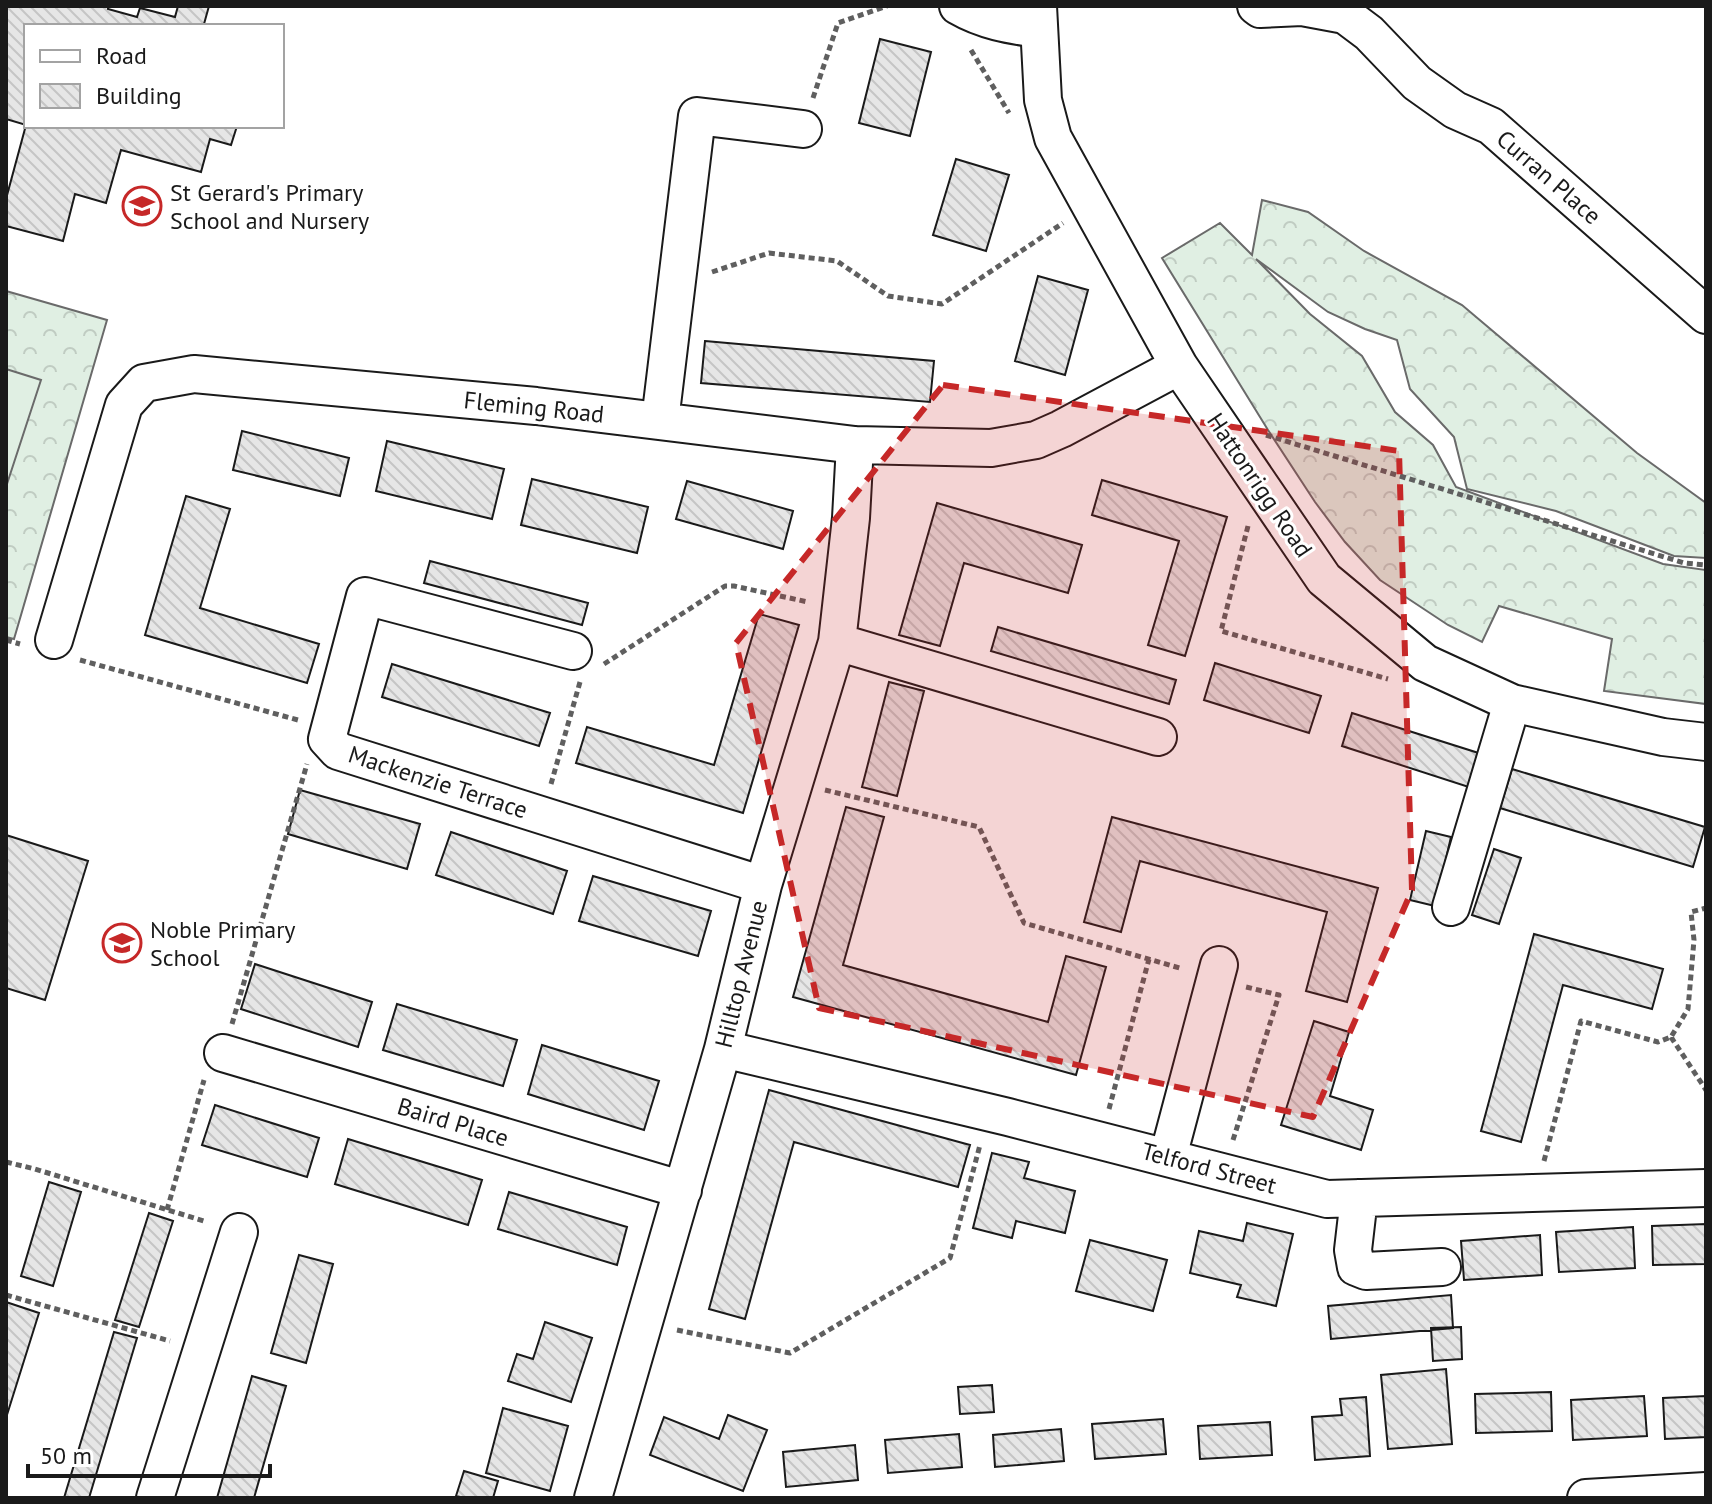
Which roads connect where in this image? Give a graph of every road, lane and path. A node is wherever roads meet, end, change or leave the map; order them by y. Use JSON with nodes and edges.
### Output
{"nodes":[{"id":1,"x":887,"y":6,"type":"edge"},
{"id":2,"x":958,"y":6,"type":"edge"},
{"id":3,"x":1256,"y":6,"type":"edge"},
{"id":4,"x":1038,"y":18,"type":"edge"},
{"id":5,"x":968,"y":45,"type":"dead end"},
{"id":6,"x":1016,"y":124,"type":"dead end"},
{"id":7,"x":803,"y":129,"type":"joint"},
{"id":8,"x":1090,"y":205,"type":"junction"},
{"id":9,"x":677,"y":284,"type":"junction"},
{"id":10,"x":1706,"y":315,"type":"edge"},
{"id":11,"x":1179,"y":366,"type":"junction"},
{"id":12,"x":1216,"y":420,"type":"junction"},
{"id":13,"x":660,"y":421,"type":"junction"},
{"id":14,"x":855,"y":445,"type":"junction"},
{"id":15,"x":1259,"y":483,"type":"junction"},
{"id":16,"x":1706,"y":565,"type":"edge"},
{"id":17,"x":839,"y":626,"type":"junction"},
{"id":18,"x":6,"y":640,"type":"edge"},
{"id":19,"x":47,"y":647,"type":"junction"},
{"id":20,"x":583,"y":667,"type":"junction"},
{"id":21,"x":1388,"y":679,"type":"dead end"},
{"id":22,"x":1512,"y":703,"type":"junction"},
{"id":23,"x":307,"y":723,"type":"dead end"},
{"id":24,"x":1158,"y":737,"type":"dead end"},
{"id":25,"x":1706,"y":742,"type":"edge"},
{"id":26,"x":310,"y":753,"type":"dead end"},
{"id":27,"x":793,"y":782,"type":"junction"},
{"id":28,"x":542,"y":815,"type":"junction"},
{"id":29,"x":763,"y":885,"type":"junction"},
{"id":30,"x":1451,"y":907,"type":"dead end"},
{"id":31,"x":1706,"y":908,"type":"edge"},
{"id":32,"x":1149,"y":959,"type":"junction"},
{"id":33,"x":1217,"y":972,"type":"junction"},
{"id":34,"x":1671,"y":1037,"type":"junction"},
{"id":35,"x":723,"y":1049,"type":"junction"},
{"id":36,"x":223,"y":1053,"type":"junction"},
{"id":37,"x":1706,"y":1090,"type":"edge"},
{"id":38,"x":989,"y":1113,"type":"junction"},
{"id":39,"x":1100,"y":1140,"type":"junction"},
{"id":40,"x":1168,"y":1157,"type":"junction"},
{"id":41,"x":6,"y":1162,"type":"edge"},
{"id":42,"x":1223,"y":1172,"type":"junction"},
{"id":43,"x":1706,"y":1188,"type":"edge"},
{"id":44,"x":683,"y":1190,"type":"junction"},
{"id":45,"x":1536,"y":1193,"type":"junction"},
{"id":46,"x":1359,"y":1198,"type":"junction"},
{"id":47,"x":167,"y":1210,"type":"junction"},
{"id":48,"x":239,"y":1232,"type":"joint"},
{"id":49,"x":1442,"y":1267,"type":"dead end"},
{"id":50,"x":6,"y":1295,"type":"edge"},
{"id":51,"x":645,"y":1323,"type":"junction"},
{"id":52,"x":201,"y":1351,"type":"junction"},
{"id":53,"x":1706,"y":1491,"type":"edge"},
{"id":54,"x":155,"y":1498,"type":"edge"},
{"id":55,"x":593,"y":1498,"type":"edge"},
{"id":56,"x":1586,"y":1498,"type":"edge"}],
"edges":[{"from":1,"to":7,"type":"path"},
{"from":2,"to":4,"type":"street"},
{"from":3,"to":10,"type":"street","name":"Curran Place"},
{"from":4,"to":8,"type":"street","name":"Hattonrigg Road"},
{"from":5,"to":6,"type":"path"},
{"from":7,"to":9,"type":"street"},
{"from":8,"to":9,"type":"path"},
{"from":8,"to":11,"type":"street","name":"Hattonrigg Road"},
{"from":9,"to":13,"type":"street"},
{"from":11,"to":12,"type":"street","name":"Hattonrigg Road"},
{"from":11,"to":14,"type":"street","name":"Fleming Road"},
{"from":12,"to":15,"type":"street","name":"Hattonrigg Road"},
{"from":12,"to":16,"type":"path"},
{"from":13,"to":14,"type":"street","name":"Fleming Road"},
{"from":13,"to":19,"type":"street","name":"Fleming Road"},
{"from":14,"to":17,"type":"street","name":"Hilltop Avenue"},
{"from":15,"to":21,"type":"path"},
{"from":15,"to":22,"type":"street","name":"Hattonrigg Road"},
{"from":17,"to":20,"type":"path"},
{"from":17,"to":24,"type":"street"},
{"from":17,"to":27,"type":"street","name":"Hilltop Avenue"},
{"from":18,"to":19,"type":"path"},
{"from":19,"to":23,"type":"path"},
{"from":20,"to":28,"type":"path"},
{"from":20,"to":28,"type":"street","name":"Mackenzie Terrace"},
{"from":22,"to":25,"type":"street","name":"Hattonrigg Road"},
{"from":22,"to":30,"type":"street"},
{"from":26,"to":36,"type":"path"},
{"from":27,"to":29,"type":"street","name":"Hilltop Avenue"},
{"from":27,"to":32,"type":"path"},
{"from":28,"to":29,"type":"street","name":"Mackenzie Terrace"},
{"from":29,"to":35,"type":"street","name":"Hilltop Avenue"},
{"from":31,"to":34,"type":"path"},
{"from":32,"to":33,"type":"path"},
{"from":32,"to":39,"type":"path"},
{"from":33,"to":40,"type":"street"},
{"from":33,"to":42,"type":"path"},
{"from":34,"to":37,"type":"path"},
{"from":34,"to":45,"type":"path"},
{"from":35,"to":38,"type":"street","name":"Telford Street"},
{"from":35,"to":44,"type":"street","name":"Hilltop Avenue"},
{"from":36,"to":44,"type":"street","name":"Baird Place"},
{"from":36,"to":47,"type":"path"},
{"from":38,"to":39,"type":"street","name":"Telford Street"},
{"from":38,"to":51,"type":"path"},
{"from":39,"to":40,"type":"street","name":"Telford Street"},
{"from":40,"to":42,"type":"street","name":"Telford Street"},
{"from":41,"to":47,"type":"path"},
{"from":42,"to":46,"type":"street","name":"Telford Street"},
{"from":43,"to":45,"type":"street","name":"Telford Street"},
{"from":44,"to":51,"type":"street","name":"Hilltop Avenue"},
{"from":45,"to":46,"type":"street","name":"Telford Street"},
{"from":46,"to":49,"type":"street"},
{"from":47,"to":48,"type":"path"},
{"from":48,"to":52,"type":"street"},
{"from":50,"to":52,"type":"path"},
{"from":51,"to":55,"type":"street","name":"Hilltop Avenue"},
{"from":52,"to":54,"type":"street"},
{"from":53,"to":56,"type":"street"}]}
